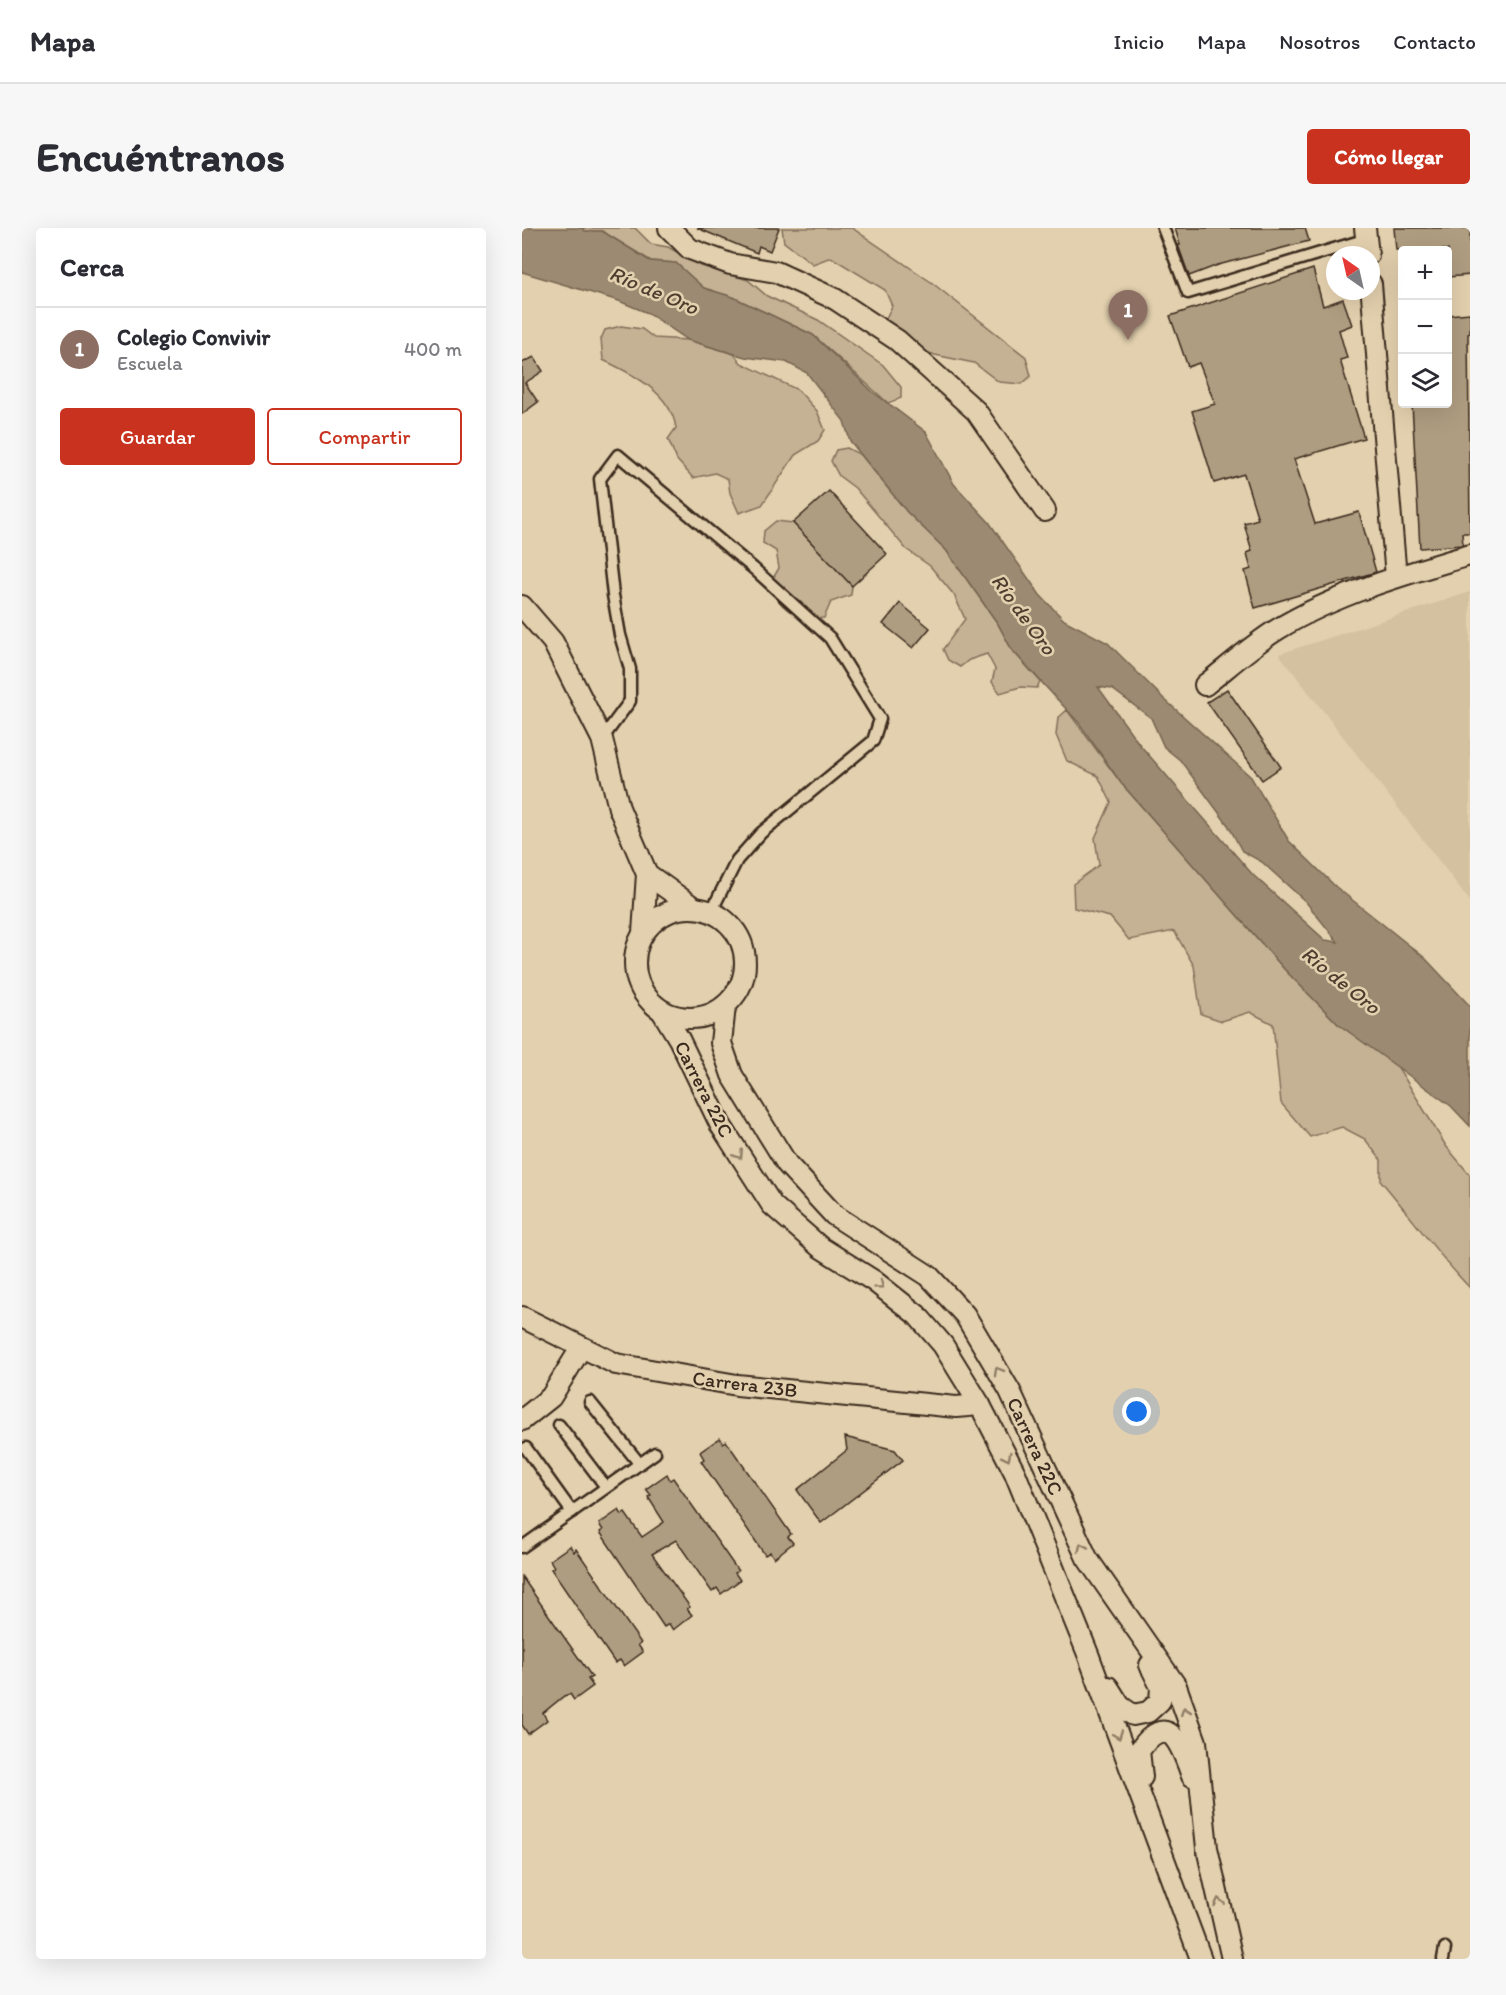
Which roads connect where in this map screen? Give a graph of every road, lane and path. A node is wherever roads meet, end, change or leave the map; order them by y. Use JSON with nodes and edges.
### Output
{"nodes":[{"id":1,"x":669,"y":228,"type":"edge"},
{"id":2,"x":1163,"y":228,"type":"edge"},
{"id":3,"x":1367,"y":241,"type":"edge"},
{"id":4,"x":1372,"y":300,"type":"edge"},
{"id":5,"x":1045,"y":512,"type":"dead end"},
{"id":6,"x":1470,"y":555,"type":"edge"},
{"id":7,"x":1396,"y":577,"type":"junction"},
{"id":8,"x":522,"y":606,"type":"edge"},
{"id":9,"x":1204,"y":685,"type":"dead end"},
{"id":10,"x":602,"y":739,"type":"junction"},
{"id":11,"x":647,"y":874,"type":"junction"},
{"id":12,"x":702,"y":910,"type":"junction"},
{"id":13,"x":643,"y":933,"type":"junction"},
{"id":14,"x":725,"y":1005,"type":"junction"},
{"id":15,"x":662,"y":1011,"type":"junction"},
{"id":16,"x":522,"y":1317,"type":"edge"},
{"id":17,"x":581,"y":1348,"type":"junction"},
{"id":18,"x":590,"y":1402,"type":"dead end"},
{"id":19,"x":980,"y":1405,"type":"junction"},
{"id":20,"x":522,"y":1420,"type":"edge"},
{"id":21,"x":559,"y":1425,"type":"dead end"},
{"id":22,"x":526,"y":1448,"type":"dead end"},
{"id":23,"x":655,"y":1453,"type":"dead end"},
{"id":24,"x":639,"y":1463,"type":"junction"},
{"id":25,"x":606,"y":1487,"type":"junction"},
{"id":26,"x":572,"y":1512,"type":"junction"},
{"id":27,"x":522,"y":1547,"type":"edge"},
{"id":28,"x":1133,"y":1626,"type":"junction"},
{"id":29,"x":1088,"y":1654,"type":"junction"},
{"id":30,"x":1201,"y":1801,"type":"junction"},
{"id":31,"x":1146,"y":1810,"type":"junction"},
{"id":32,"x":1445,"y":1947,"type":"dead end"},
{"id":33,"x":1201,"y":1959,"type":"edge"},
{"id":34,"x":1232,"y":1959,"type":"edge"},
{"id":35,"x":1443,"y":1959,"type":"edge"}],
"edges":[{"from":1,"to":5,"type":"street"},
{"from":2,"to":3,"type":"lane"},
{"from":4,"to":7,"type":"street"},
{"from":6,"to":7,"type":"street"},
{"from":7,"to":9,"type":"street"},
{"from":8,"to":10,"type":"street"},
{"from":10,"to":11,"type":"street"},
{"from":10,"to":12,"type":"lane"},
{"from":11,"to":12,"type":"street"},
{"from":11,"to":13,"type":"street"},
{"from":12,"to":13,"type":"street"},
{"from":12,"to":14,"type":"street"},
{"from":13,"to":15,"type":"street"},
{"from":14,"to":15,"type":"street"},
{"from":28,"to":14,"type":"street","name":"Carrera 22C","one_way":true},
{"from":15,"to":19,"type":"street","name":"Carrera 22C","one_way":true},
{"from":16,"to":17,"type":"street","name":"Carrera 23B"},
{"from":17,"to":19,"type":"street","name":"Carrera 23B"},
{"from":17,"to":20,"type":"street"},
{"from":18,"to":24,"type":"lane"},
{"from":19,"to":29,"type":"street","name":"Carrera 22C","one_way":true},
{"from":21,"to":25,"type":"lane"},
{"from":22,"to":26,"type":"lane"},
{"from":23,"to":24,"type":"lane"},
{"from":24,"to":25,"type":"lane"},
{"from":25,"to":26,"type":"lane"},
{"from":26,"to":27,"type":"lane"},
{"from":28,"to":29,"type":"street"},
{"from":30,"to":28,"type":"street","name":"Carrera 22C","one_way":true},
{"from":29,"to":31,"type":"street","name":"Carrera 22C","one_way":true},
{"from":30,"to":31,"type":"street"},
{"from":34,"to":30,"type":"street","name":"Carrera 22C","one_way":true},
{"from":31,"to":33,"type":"street","name":"Carrera 22C"},
{"from":32,"to":35,"type":"lane"}]}
